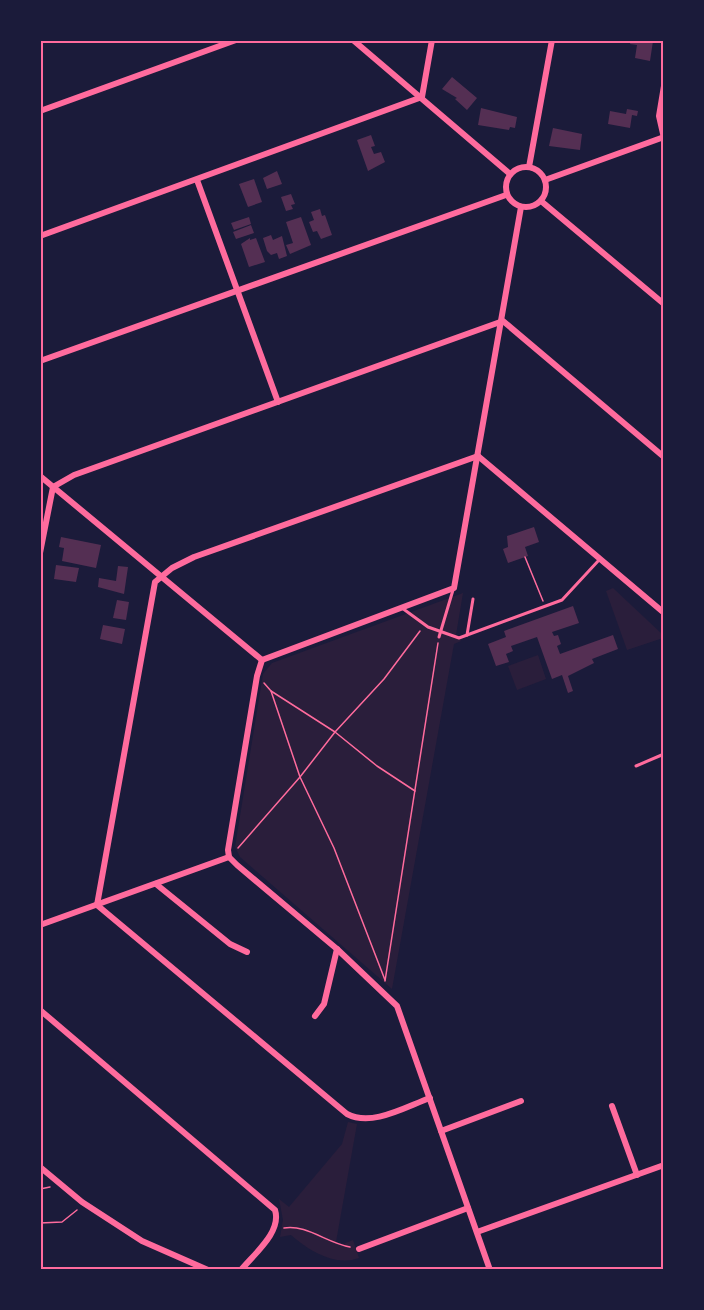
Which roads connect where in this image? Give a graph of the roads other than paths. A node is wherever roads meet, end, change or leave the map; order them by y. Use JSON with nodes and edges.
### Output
{"nodes":[{"id":1,"x":236,"y":40,"type":"edge"},
{"id":2,"x":352,"y":40,"type":"edge"},
{"id":3,"x":432,"y":40,"type":"edge"},
{"id":4,"x":552,"y":40,"type":"edge"},
{"id":5,"x":663,"y":86,"type":"edge"},
{"id":6,"x":422,"y":97,"type":"junction"},
{"id":7,"x":40,"y":111,"type":"edge"},
{"id":8,"x":663,"y":138,"type":"edge"},
{"id":9,"x":529,"y":168,"type":"junction"},
{"id":10,"x":510,"y":174,"type":"junction"},
{"id":11,"x":197,"y":180,"type":"junction"},
{"id":12,"x":545,"y":180,"type":"junction"},
{"id":13,"x":506,"y":195,"type":"junction"},
{"id":14,"x":541,"y":201,"type":"junction"},
{"id":15,"x":521,"y":207,"type":"junction"},
{"id":16,"x":40,"y":236,"type":"edge"},
{"id":17,"x":238,"y":290,"type":"junction"},
{"id":18,"x":663,"y":304,"type":"edge"},
{"id":19,"x":503,"y":321,"type":"junction"},
{"id":20,"x":40,"y":361,"type":"edge"},
{"id":21,"x":278,"y":402,"type":"junction"},
{"id":22,"x":478,"y":456,"type":"junction"},
{"id":23,"x":663,"y":457,"type":"edge"},
{"id":24,"x":40,"y":476,"type":"edge"},
{"id":25,"x":53,"y":488,"type":"junction"},
{"id":26,"x":40,"y":553,"type":"edge"},
{"id":27,"x":600,"y":559,"type":"junction"},
{"id":28,"x":162,"y":575,"type":"junction"},
{"id":29,"x":454,"y":588,"type":"junction"},
{"id":30,"x":474,"y":599,"type":"dead end"},
{"id":31,"x":401,"y":606,"type":"junction"},
{"id":32,"x":663,"y":612,"type":"edge"},
{"id":33,"x":440,"y":635,"type":"junction"},
{"id":34,"x":467,"y":636,"type":"junction"},
{"id":35,"x":262,"y":660,"type":"junction"},
{"id":36,"x":663,"y":736,"type":"edge"},
{"id":37,"x":663,"y":742,"type":"edge"},
{"id":38,"x":663,"y":754,"type":"edge"},
{"id":39,"x":636,"y":766,"type":"dead end"},
{"id":40,"x":229,"y":857,"type":"junction"},
{"id":41,"x":156,"y":884,"type":"junction"},
{"id":42,"x":98,"y":905,"type":"junction"},
{"id":43,"x":40,"y":925,"type":"edge"},
{"id":44,"x":337,"y":949,"type":"junction"},
{"id":45,"x":247,"y":952,"type":"dead end"},
{"id":46,"x":40,"y":1010,"type":"edge"},
{"id":47,"x":315,"y":1016,"type":"dead end"},
{"id":48,"x":430,"y":1098,"type":"junction"},
{"id":49,"x":521,"y":1101,"type":"dead end"},
{"id":50,"x":612,"y":1106,"type":"dead end"},
{"id":51,"x":441,"y":1131,"type":"junction"},
{"id":52,"x":663,"y":1165,"type":"edge"},
{"id":53,"x":40,"y":1167,"type":"edge"},
{"id":54,"x":637,"y":1175,"type":"junction"},
{"id":55,"x":468,"y":1208,"type":"junction"},
{"id":56,"x":477,"y":1232,"type":"junction"},
{"id":57,"x":359,"y":1249,"type":"road end"},
{"id":58,"x":208,"y":1269,"type":"edge"},
{"id":59,"x":241,"y":1269,"type":"edge"},
{"id":60,"x":490,"y":1269,"type":"edge"}],
"edges":[{"from":1,"to":7,"type":"street"},
{"from":2,"to":6,"type":"street"},
{"from":3,"to":6,"type":"street"},
{"from":4,"to":9,"type":"street"},
{"from":5,"to":8,"type":"street"},
{"from":6,"to":10,"type":"street"},
{"from":6,"to":11,"type":"street"},
{"from":8,"to":12,"type":"street"},
{"from":9,"to":10,"type":"street"},
{"from":9,"to":12,"type":"street"},
{"from":10,"to":13,"type":"street"},
{"from":11,"to":16,"type":"street"},
{"from":11,"to":17,"type":"street"},
{"from":12,"to":14,"type":"street"},
{"from":13,"to":15,"type":"street"},
{"from":13,"to":17,"type":"street"},
{"from":14,"to":15,"type":"street"},
{"from":14,"to":18,"type":"street"},
{"from":15,"to":19,"type":"street"},
{"from":17,"to":20,"type":"street"},
{"from":17,"to":21,"type":"street"},
{"from":19,"to":21,"type":"street"},
{"from":19,"to":22,"type":"street"},
{"from":19,"to":23,"type":"street"},
{"from":21,"to":25,"type":"street"},
{"from":22,"to":27,"type":"street"},
{"from":22,"to":28,"type":"street"},
{"from":22,"to":29,"type":"street"},
{"from":24,"to":25,"type":"street"},
{"from":25,"to":26,"type":"street"},
{"from":25,"to":28,"type":"street"},
{"from":27,"to":32,"type":"street"},
{"from":27,"to":34,"type":"lane"},
{"from":28,"to":35,"type":"street"},
{"from":28,"to":42,"type":"street"},
{"from":29,"to":31,"type":"street"},
{"from":29,"to":33,"type":"lane"},
{"from":30,"to":34,"type":"lane"},
{"from":31,"to":33,"type":"lane"},
{"from":31,"to":35,"type":"street"},
{"from":33,"to":34,"type":"lane"},
{"from":35,"to":40,"type":"street"},
{"from":36,"to":37,"type":"lane"},
{"from":38,"to":39,"type":"lane"},
{"from":40,"to":41,"type":"street"},
{"from":40,"to":44,"type":"street"},
{"from":41,"to":42,"type":"street"},
{"from":41,"to":45,"type":"street"},
{"from":42,"to":43,"type":"street"},
{"from":42,"to":48,"type":"street"},
{"from":44,"to":47,"type":"street"},
{"from":44,"to":48,"type":"street"},
{"from":46,"to":59,"type":"street"},
{"from":48,"to":51,"type":"street"},
{"from":49,"to":51,"type":"street"},
{"from":50,"to":54,"type":"street"},
{"from":51,"to":55,"type":"street"},
{"from":52,"to":54,"type":"street"},
{"from":53,"to":58,"type":"street"},
{"from":54,"to":56,"type":"street"},
{"from":55,"to":56,"type":"street"},
{"from":55,"to":57,"type":"street"},
{"from":56,"to":60,"type":"street"}]}
